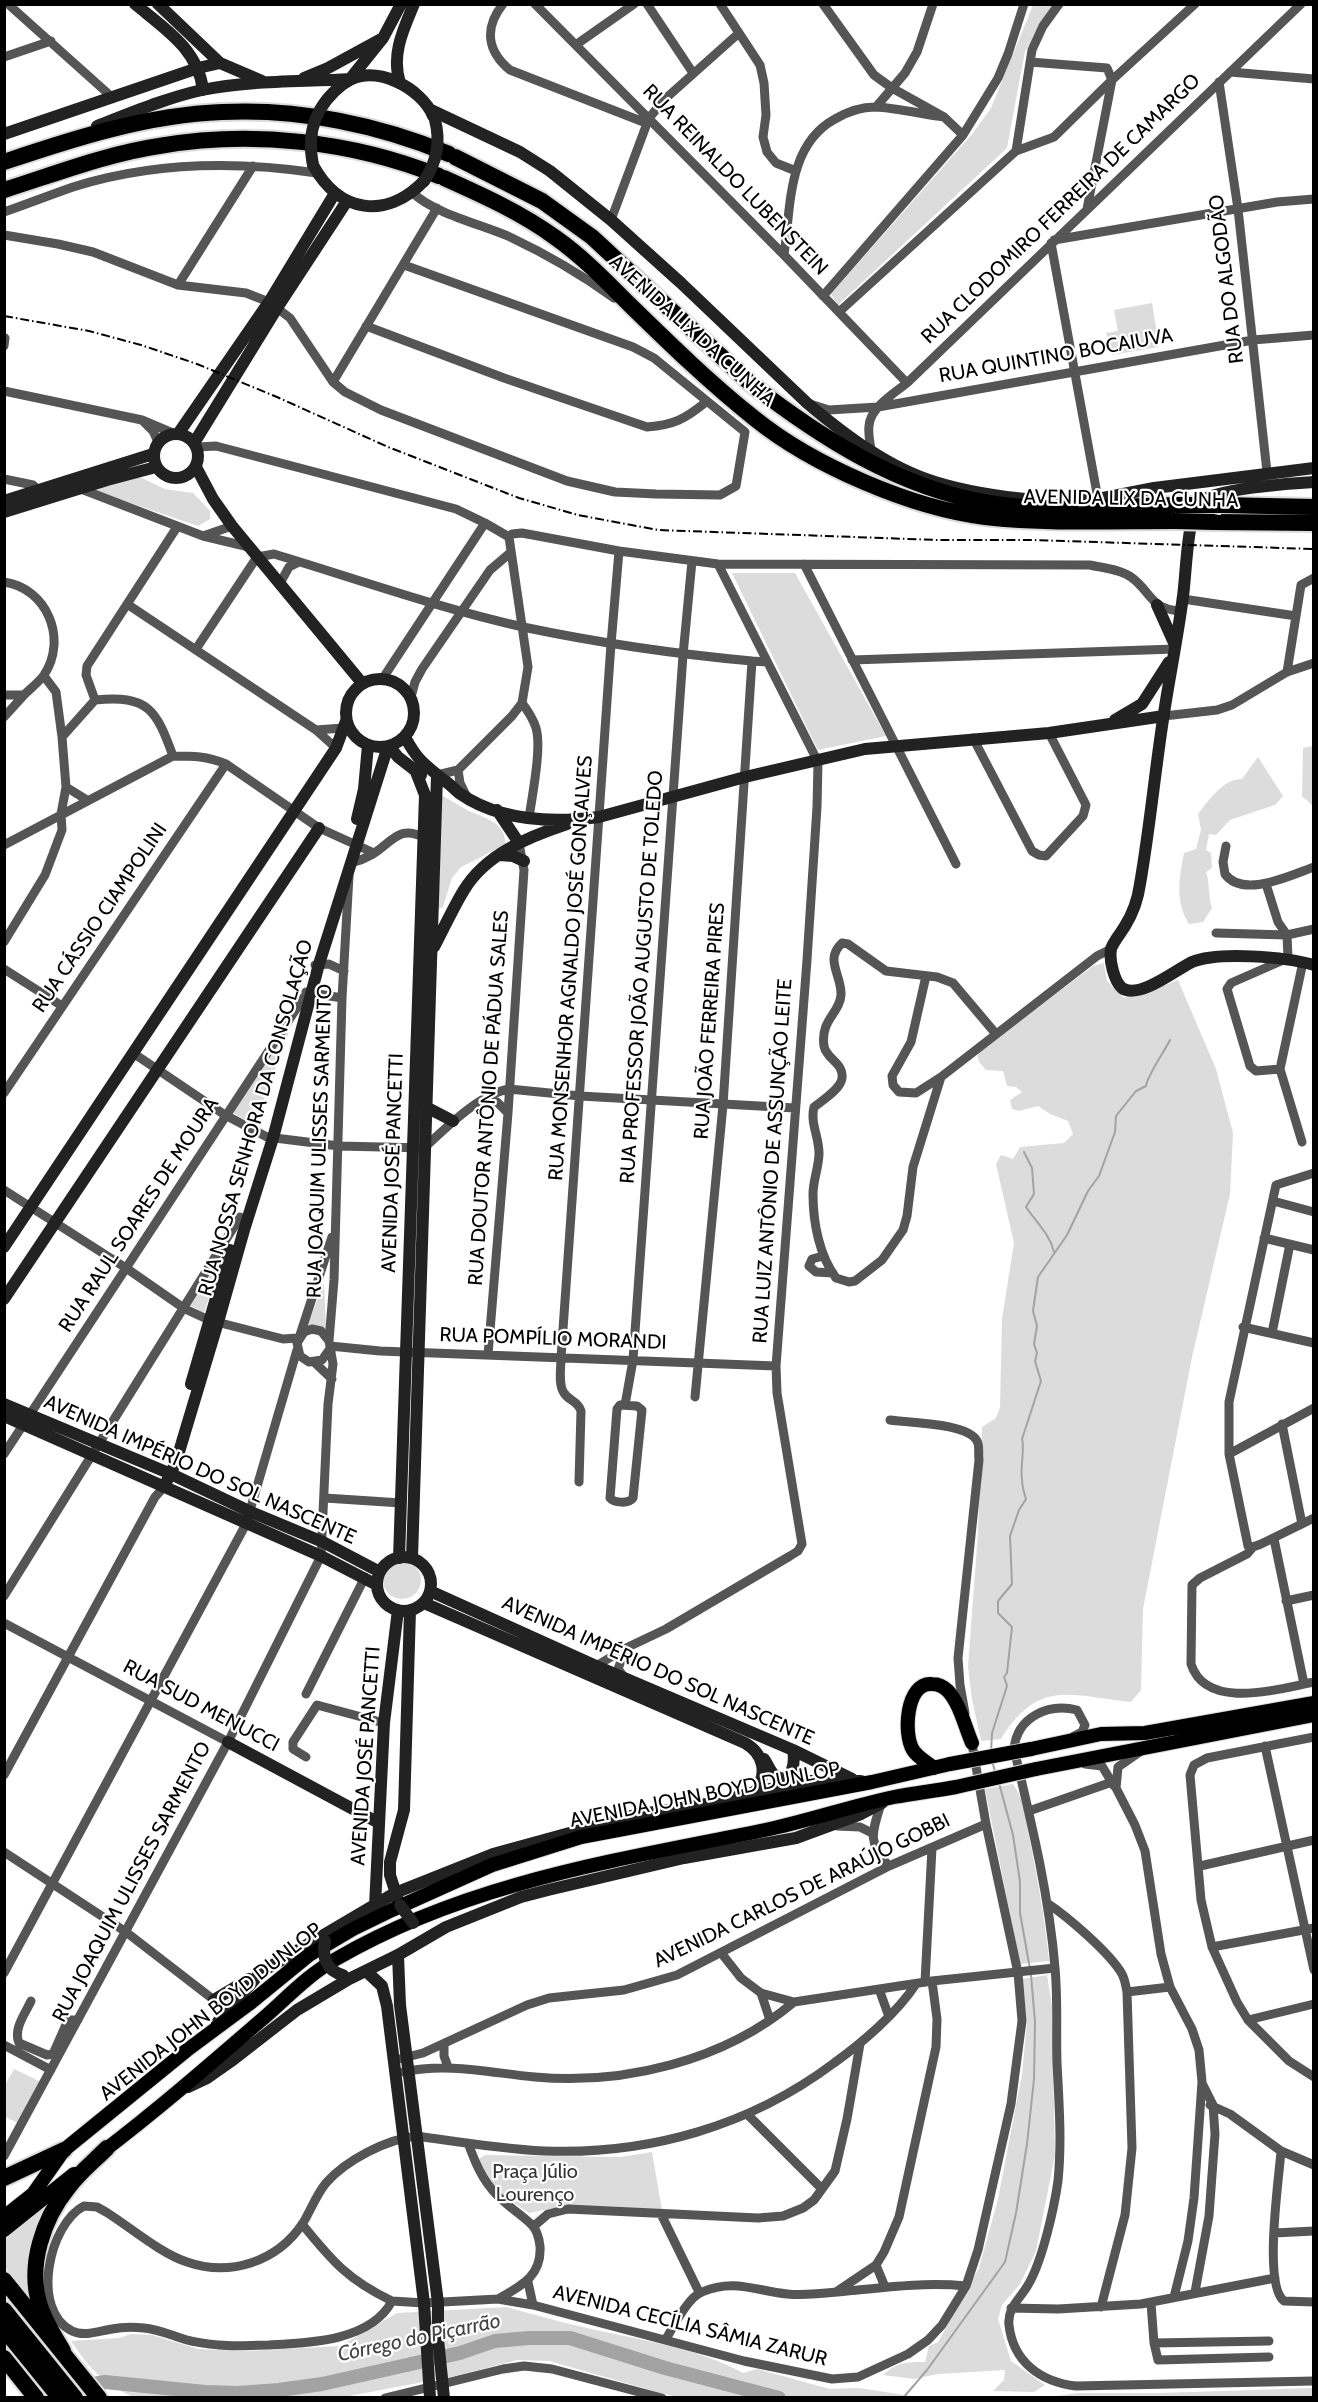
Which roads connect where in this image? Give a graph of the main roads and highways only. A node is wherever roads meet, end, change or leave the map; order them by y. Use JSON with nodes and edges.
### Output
{"nodes":[{"id":1,"x":135,"y":4,"type":"edge"},
{"id":2,"x":401,"y":4,"type":"edge"},
{"id":3,"x":414,"y":4,"type":"edge"},
{"id":4,"x":163,"y":6,"type":"edge"},
{"id":5,"x":382,"y":38,"type":"junction"},
{"id":6,"x":220,"y":63,"type":"junction"},
{"id":7,"x":198,"y":68,"type":"junction"},
{"id":8,"x":266,"y":82,"type":"junction"},
{"id":9,"x":346,"y":82,"type":"junction"},
{"id":10,"x":291,"y":83,"type":"junction"},
{"id":11,"x":400,"y":83,"type":"junction"},
{"id":12,"x":203,"y":90,"type":"junction"},
{"id":13,"x":433,"y":115,"type":"junction"},
{"id":14,"x":4,"y":134,"type":"edge"},
{"id":15,"x":50,"y":147,"type":"junction"},
{"id":16,"x":4,"y":162,"type":"edge"},
{"id":17,"x":436,"y":178,"type":"junction"},
{"id":18,"x":4,"y":190,"type":"edge"},
{"id":19,"x":335,"y":194,"type":"junction"},
{"id":20,"x":347,"y":201,"type":"junction"},
{"id":21,"x":273,"y":305,"type":"junction"},
{"id":22,"x":177,"y":434,"type":"junction"},
{"id":23,"x":195,"y":445,"type":"junction"},
{"id":24,"x":156,"y":448,"type":"junction"},
{"id":25,"x":156,"y":467,"type":"junction"},
{"id":26,"x":196,"y":467,"type":"junction"},
{"id":27,"x":1311,"y":468,"type":"edge"},
{"id":28,"x":182,"y":478,"type":"junction"},
{"id":29,"x":934,"y":482,"type":"junction"},
{"id":30,"x":1314,"y":482,"type":"edge"},
{"id":31,"x":1249,"y":488,"type":"junction"},
{"id":32,"x":213,"y":499,"type":"junction"},
{"id":33,"x":4,"y":501,"type":"edge"},
{"id":34,"x":1061,"y":501,"type":"junction"},
{"id":35,"x":1018,"y":506,"type":"junction"},
{"id":36,"x":1314,"y":507,"type":"edge"},
{"id":37,"x":4,"y":512,"type":"edge"},
{"id":38,"x":1176,"y":513,"type":"junction"},
{"id":39,"x":1314,"y":523,"type":"edge"},
{"id":40,"x":1157,"y":605,"type":"road end"},
{"id":41,"x":1174,"y":650,"type":"junction"},
{"id":42,"x":362,"y":683,"type":"junction"},
{"id":43,"x":1164,"y":716,"type":"junction"},
{"id":44,"x":345,"y":725,"type":"junction"},
{"id":45,"x":1102,"y":725,"type":"junction"},
{"id":46,"x":405,"y":737,"type":"junction"},
{"id":47,"x":368,"y":745,"type":"junction"},
{"id":48,"x":388,"y":746,"type":"junction"},
{"id":49,"x":1161,"y":746,"type":"junction"},
{"id":50,"x":416,"y":772,"type":"junction"},
{"id":51,"x":437,"y":780,"type":"junction"},
{"id":52,"x":497,"y":810,"type":"junction"},
{"id":53,"x":576,"y":820,"type":"junction"},
{"id":54,"x":319,"y":828,"type":"road end"},
{"id":55,"x":519,"y":843,"type":"junction"},
{"id":56,"x":354,"y":845,"type":"junction"},
{"id":57,"x":500,"y":855,"type":"junction"},
{"id":58,"x":524,"y":861,"type":"road end"},
{"id":59,"x":432,"y":951,"type":"junction"},
{"id":60,"x":1308,"y":963,"type":"edge"},
{"id":61,"x":316,"y":965,"type":"junction"},
{"id":62,"x":426,"y":1107,"type":"junction"},
{"id":63,"x":453,"y":1121,"type":"road end"},
{"id":64,"x":270,"y":1138,"type":"junction"},
{"id":65,"x":418,"y":1147,"type":"junction"},
{"id":66,"x":4,"y":1247,"type":"edge"},
{"id":67,"x":4,"y":1299,"type":"edge"},
{"id":68,"x":214,"y":1321,"type":"junction"},
{"id":69,"x":412,"y":1352,"type":"junction"},
{"id":70,"x":4,"y":1404,"type":"edge"},
{"id":71,"x":4,"y":1416,"type":"edge"},
{"id":72,"x":27,"y":1421,"type":"junction"},
{"id":73,"x":96,"y":1450,"type":"junction"},
{"id":74,"x":168,"y":1473,"type":"junction"},
{"id":75,"x":160,"y":1485,"type":"junction"},
{"id":76,"x":249,"y":1518,"type":"junction"},
{"id":77,"x":406,"y":1558,"type":"junction"},
{"id":78,"x":379,"y":1578,"type":"junction"},
{"id":79,"x":430,"y":1591,"type":"junction"},
{"id":80,"x":424,"y":1603,"type":"junction"},
{"id":81,"x":404,"y":1610,"type":"junction"},
{"id":82,"x":1314,"y":1702,"type":"edge"},
{"id":83,"x":1314,"y":1715,"type":"edge"},
{"id":84,"x":228,"y":1742,"type":"road end"},
{"id":85,"x":972,"y":1743,"type":"road end"},
{"id":86,"x":793,"y":1750,"type":"junction"},
{"id":87,"x":761,"y":1757,"type":"junction"},
{"id":88,"x":934,"y":1768,"type":"junction"},
{"id":89,"x":855,"y":1780,"type":"junction"},
{"id":90,"x":872,"y":1782,"type":"junction"},
{"id":91,"x":755,"y":1792,"type":"junction"},
{"id":92,"x":894,"y":1797,"type":"junction"},
{"id":93,"x":380,"y":1823,"type":"junction"},
{"id":94,"x":398,"y":1899,"type":"junction"},
{"id":95,"x":375,"y":1906,"type":"junction"},
{"id":96,"x":333,"y":1928,"type":"junction"},
{"id":97,"x":402,"y":1952,"type":"junction"},
{"id":98,"x":366,"y":1971,"type":"junction"},
{"id":99,"x":261,"y":1972,"type":"junction"},
{"id":100,"x":214,"y":2000,"type":"road end"},
{"id":101,"x":188,"y":2050,"type":"junction"},
{"id":102,"x":401,"y":2059,"type":"junction"},
{"id":103,"x":402,"y":2072,"type":"junction"},
{"id":104,"x":175,"y":2093,"type":"junction"},
{"id":105,"x":107,"y":2148,"type":"junction"},
{"id":106,"x":64,"y":2150,"type":"junction"},
{"id":107,"x":4,"y":2178,"type":"edge"},
{"id":108,"x":4,"y":2217,"type":"edge"},
{"id":109,"x":4,"y":2229,"type":"edge"},
{"id":110,"x":4,"y":2280,"type":"edge"},
{"id":111,"x":4,"y":2310,"type":"edge"},
{"id":112,"x":4,"y":2329,"type":"edge"},
{"id":113,"x":432,"y":2340,"type":"junction"},
{"id":114,"x":63,"y":2351,"type":"junction"},
{"id":115,"x":4,"y":2358,"type":"edge"},
{"id":116,"x":44,"y":2368,"type":"junction"},
{"id":117,"x":4,"y":2369,"type":"edge"},
{"id":118,"x":442,"y":2386,"type":"edge"},
{"id":119,"x":429,"y":2387,"type":"edge"},
{"id":120,"x":36,"y":2396,"type":"edge"},
{"id":121,"x":60,"y":2397,"type":"edge"},
{"id":122,"x":75,"y":2397,"type":"edge"},
{"id":123,"x":99,"y":2397,"type":"edge"}],
"edges":[{"from":1,"to":7,"type":"main road"},
{"from":2,"to":5,"type":"main road"},
{"from":3,"to":11,"type":"main road"},
{"from":4,"to":6,"type":"main road"},
{"from":5,"to":9,"type":"main road"},
{"from":5,"to":10,"type":"main road"},
{"from":6,"to":7,"type":"main road"},
{"from":6,"to":8,"type":"main road"},
{"from":7,"to":12,"type":"main road"},
{"from":7,"to":14,"type":"main road"},
{"from":8,"to":10,"type":"main road"},
{"from":8,"to":12,"type":"main road"},
{"from":9,"to":10,"type":"main road"},
{"from":9,"to":11,"type":"main road"},
{"from":9,"to":19,"type":"main road","bridge":true},
{"from":11,"to":13,"type":"main road"},
{"from":12,"to":15,"type":"main road"},
{"from":13,"to":17,"type":"main road","bridge":true},
{"from":13,"to":29,"type":"main road"},
{"from":15,"to":16,"type":"highway","name":"AVENIDA LIX DA CUNHA"},
{"from":15,"to":35,"type":"highway","name":"AVENIDA LIX DA CUNHA"},
{"from":17,"to":18,"type":"highway","name":"AVENIDA LIX DA CUNHA"},
{"from":17,"to":20,"type":"main road"},
{"from":17,"to":38,"type":"highway","name":"AVENIDA LIX DA CUNHA"},
{"from":19,"to":20,"type":"main road"},
{"from":19,"to":21,"type":"main road"},
{"from":20,"to":21,"type":"main road"},
{"from":21,"to":22,"type":"main road"},
{"from":21,"to":23,"type":"main road"},
{"from":22,"to":23,"type":"main road"},
{"from":22,"to":24,"type":"main road"},
{"from":23,"to":26,"type":"main road"},
{"from":24,"to":25,"type":"main road"},
{"from":24,"to":33,"type":"main road"},
{"from":25,"to":28,"type":"main road"},
{"from":25,"to":37,"type":"main road"},
{"from":26,"to":28,"type":"main road"},
{"from":26,"to":32,"type":"main road"},
{"from":27,"to":31,"type":"main road"},
{"from":27,"to":34,"type":"main road"},
{"from":28,"to":32,"type":"main road"},
{"from":29,"to":34,"type":"main road"},
{"from":29,"to":35,"type":"highway"},
{"from":30,"to":31,"type":"main road"},
{"from":31,"to":41,"type":"main road"},
{"from":32,"to":42,"type":"main road"},
{"from":34,"to":35,"type":"highway"},
{"from":35,"to":38,"type":"highway","name":"AVENIDA LIX DA CUNHA"},
{"from":36,"to":38,"type":"highway","name":"AVENIDA LIX DA CUNHA","bridge":true},
{"from":38,"to":39,"type":"highway","name":"AVENIDA LIX DA CUNHA","bridge":true},
{"from":40,"to":41,"type":"main road"},
{"from":41,"to":43,"type":"main road"},
{"from":41,"to":45,"type":"main road"},
{"from":42,"to":44,"type":"main road"},
{"from":42,"to":46,"type":"main road"},
{"from":43,"to":45,"type":"main road"},
{"from":43,"to":49,"type":"main road"},
{"from":44,"to":47,"type":"main road"},
{"from":44,"to":66,"type":"main road"},
{"from":45,"to":49,"type":"main road"},
{"from":45,"to":53,"type":"main road"},
{"from":46,"to":48,"type":"main road"},
{"from":46,"to":51,"type":"main road"},
{"from":47,"to":48,"type":"main road"},
{"from":47,"to":56,"type":"main road","name":"RUA NOSSA SENHORA DA CONSOLAÇÃO"},
{"from":48,"to":50,"type":"main road"},
{"from":48,"to":56,"type":"main road","name":"RUA NOSSA SENHORA DA CONSOLAÇÃO"},
{"from":49,"to":60,"type":"main road"},
{"from":50,"to":51,"type":"main road"},
{"from":50,"to":65,"type":"main road","name":"AVENIDA JOSÉ PANCETTI"},
{"from":51,"to":52,"type":"main road"},
{"from":51,"to":59,"type":"main road","name":"AVENIDA JOSÉ PANCETTI"},
{"from":52,"to":53,"type":"main road"},
{"from":52,"to":55,"type":"main road"},
{"from":53,"to":55,"type":"main road"},
{"from":54,"to":67,"type":"main road"},
{"from":55,"to":57,"type":"main road"},
{"from":56,"to":61,"type":"main road","name":"RUA NOSSA SENHORA DA CONSOLAÇÃO"},
{"from":56,"to":61,"type":"main road","name":"RUA NOSSA SENHORA DA CONSOLAÇÃO"},
{"from":57,"to":58,"type":"main road"},
{"from":57,"to":59,"type":"main road"},
{"from":59,"to":62,"type":"main road","name":"AVENIDA JOSÉ PANCETTI"},
{"from":61,"to":64,"type":"main road","name":"RUA NOSSA SENHORA DA CONSOLAÇÃO"},
{"from":62,"to":63,"type":"main road"},
{"from":62,"to":65,"type":"main road","name":"AVENIDA JOSÉ PANCETTI"},
{"from":64,"to":68,"type":"main road","name":"RUA NOSSA SENHORA DA CONSOLAÇÃO"},
{"from":64,"to":68,"type":"main road","name":"RUA NOSSA SENHORA DA CONSOLAÇÃO"},
{"from":65,"to":69,"type":"main road","name":"AVENIDA JOSÉ PANCETTI"},
{"from":68,"to":74,"type":"main road","name":"RUA NOSSA SENHORA DA CONSOLAÇÃO"},
{"from":69,"to":77,"type":"main road","name":"AVENIDA JOSÉ PANCETTI"},
{"from":69,"to":77,"type":"main road","name":"AVENIDA JOSÉ PANCETTI"},
{"from":70,"to":72,"type":"main road","name":"AVENIDA IMPÉRIO DO SOL NASCENTE"},
{"from":71,"to":72,"type":"main road","name":"AVENIDA IMPÉRIO DO SOL NASCENTE"},
{"from":72,"to":73,"type":"main road","name":"AVENIDA IMPÉRIO DO SOL NASCENTE"},
{"from":73,"to":74,"type":"main road","name":"AVENIDA IMPÉRIO DO SOL NASCENTE"},
{"from":73,"to":75,"type":"main road","name":"AVENIDA IMPÉRIO DO SOL NASCENTE"},
{"from":74,"to":75,"type":"main road","name":"RUA NOSSA SENHORA DA CONSOLAÇÃO"},
{"from":74,"to":76,"type":"main road","name":"AVENIDA IMPÉRIO DO SOL NASCENTE"},
{"from":75,"to":76,"type":"main road","name":"AVENIDA IMPÉRIO DO SOL NASCENTE"},
{"from":76,"to":78,"type":"main road","name":"AVENIDA IMPÉRIO DO SOL NASCENTE"},
{"from":76,"to":78,"type":"main road","name":"AVENIDA IMPÉRIO DO SOL NASCENTE"},
{"from":77,"to":78,"type":"main road"},
{"from":77,"to":79,"type":"main road"},
{"from":78,"to":81,"type":"main road"},
{"from":79,"to":80,"type":"main road"},
{"from":79,"to":86,"type":"main road","name":"AVENIDA IMPÉRIO DO SOL NASCENTE"},
{"from":80,"to":81,"type":"main road"},
{"from":80,"to":87,"type":"main road","name":"AVENIDA IMPÉRIO DO SOL NASCENTE"},
{"from":81,"to":93,"type":"main road","name":"AVENIDA JOSÉ PANCETTI"},
{"from":81,"to":94,"type":"main road","name":"AVENIDA JOSÉ PANCETTI"},
{"from":82,"to":88,"type":"main road","name":"AVENIDA JOHN BOYD DUNLOP","bridge":true},
{"from":83,"to":92,"type":"main road","name":"AVENIDA JOHN BOYD DUNLOP","bridge":true},
{"from":84,"to":93,"type":"main road","name":"RUA SUD MENUCCI"},
{"from":85,"to":88,"type":"main road"},
{"from":86,"to":87,"type":"main road"},
{"from":86,"to":89,"type":"main road","name":"AVENIDA IMPÉRIO DO SOL NASCENTE"},
{"from":87,"to":91,"type":"main road"},
{"from":88,"to":90,"type":"main road","name":"AVENIDA JOHN BOYD DUNLOP"},
{"from":89,"to":90,"type":"main road","name":"AVENIDA IMPÉRIO DO SOL NASCENTE"},
{"from":89,"to":91,"type":"main road"},
{"from":90,"to":101,"type":"main road","name":"AVENIDA JOHN BOYD DUNLOP"},
{"from":91,"to":94,"type":"main road"},
{"from":92,"to":97,"type":"main road","name":"AVENIDA JOHN BOYD DUNLOP"},
{"from":92,"to":104,"type":"main road","name":"AVENIDA JOHN BOYD DUNLOP"},
{"from":93,"to":95,"type":"main road","name":"AVENIDA JOSÉ PANCETTI"},
{"from":94,"to":95,"type":"main road"},
{"from":94,"to":97,"type":"main road","name":"AVENIDA JOSÉ PANCETTI","bridge":true},
{"from":95,"to":96,"type":"main road"},
{"from":96,"to":98,"type":"main road","bridge":true},
{"from":96,"to":99,"type":"main road"},
{"from":97,"to":98,"type":"main road","name":"AVENIDA JOHN BOYD DUNLOP"},
{"from":97,"to":102,"type":"main road"},
{"from":98,"to":102,"type":"main road"},
{"from":98,"to":104,"type":"main road","name":"AVENIDA JOHN BOYD DUNLOP"},
{"from":99,"to":100,"type":"main road"},
{"from":99,"to":101,"type":"main road"},
{"from":101,"to":106,"type":"main road","name":"AVENIDA JOHN BOYD DUNLOP"},
{"from":102,"to":103,"type":"main road"},
{"from":103,"to":113,"type":"main road"},
{"from":103,"to":113,"type":"main road"},
{"from":104,"to":105,"type":"main road","name":"AVENIDA JOHN BOYD DUNLOP"},
{"from":105,"to":109,"type":"main road","name":"AVENIDA JOHN BOYD DUNLOP"},
{"from":105,"to":114,"type":"highway"},
{"from":106,"to":107,"type":"highway"},
{"from":106,"to":108,"type":"main road","name":"AVENIDA JOHN BOYD DUNLOP"},
{"from":110,"to":114,"type":"highway"},
{"from":111,"to":116,"type":"highway"},
{"from":112,"to":116,"type":"highway"},
{"from":113,"to":118,"type":"main road"},
{"from":113,"to":119,"type":"main road"},
{"from":114,"to":123,"type":"highway"},
{"from":115,"to":120,"type":"highway"},
{"from":116,"to":121,"type":"highway"},
{"from":116,"to":122,"type":"highway"},
{"from":117,"to":120,"type":"highway"}]}
